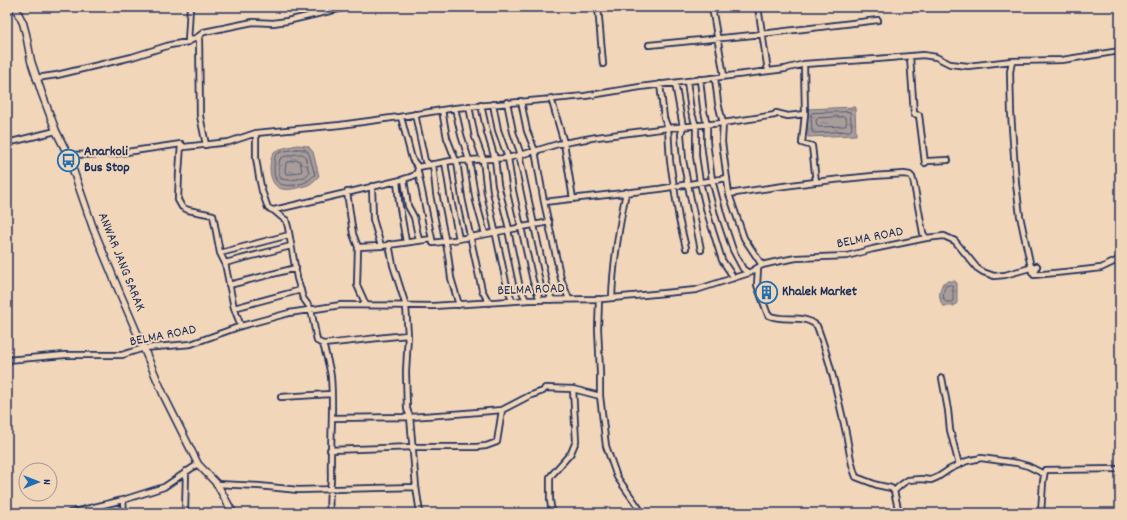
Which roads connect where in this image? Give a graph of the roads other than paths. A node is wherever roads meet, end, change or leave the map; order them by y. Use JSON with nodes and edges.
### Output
{"nodes":[{"id":1,"x":15,"y":7,"type":"edge"},
{"id":2,"x":190,"y":7,"type":"edge"},
{"id":3,"x":308,"y":7,"type":"edge"},
{"id":4,"x":346,"y":7,"type":"edge"},
{"id":5,"x":598,"y":7,"type":"edge"},
{"id":6,"x":712,"y":7,"type":"edge"},
{"id":7,"x":758,"y":7,"type":"edge"},
{"id":8,"x":310,"y":15,"type":"junction"},
{"id":9,"x":878,"y":20,"type":"dead end"},
{"id":10,"x":761,"y":33,"type":"junction"},
{"id":11,"x":199,"y":36,"type":"junction"},
{"id":12,"x":717,"y":38,"type":"junction"},
{"id":13,"x":188,"y":42,"type":"junction"},
{"id":14,"x":649,"y":45,"type":"dead end"},
{"id":15,"x":1120,"y":50,"type":"edge"},
{"id":16,"x":910,"y":56,"type":"junction"},
{"id":17,"x":1012,"y":61,"type":"junction"},
{"id":18,"x":603,"y":64,"type":"dead end"},
{"id":19,"x":804,"y":64,"type":"junction"},
{"id":20,"x":768,"y":71,"type":"junction"},
{"id":21,"x":724,"y":76,"type":"junction"},
{"id":22,"x":36,"y":78,"type":"junction"},
{"id":23,"x":715,"y":78,"type":"junction"},
{"id":24,"x":700,"y":79,"type":"junction"},
{"id":25,"x":687,"y":81,"type":"junction"},
{"id":26,"x":675,"y":82,"type":"junction"},
{"id":27,"x":660,"y":84,"type":"junction"},
{"id":28,"x":551,"y":98,"type":"junction"},
{"id":29,"x":521,"y":101,"type":"junction"},
{"id":30,"x":507,"y":102,"type":"junction"},
{"id":31,"x":493,"y":104,"type":"junction"},
{"id":32,"x":481,"y":105,"type":"junction"},
{"id":33,"x":469,"y":106,"type":"junction"},
{"id":34,"x":455,"y":108,"type":"junction"},
{"id":35,"x":442,"y":110,"type":"junction"},
{"id":36,"x":415,"y":114,"type":"junction"},
{"id":37,"x":805,"y":114,"type":"junction"},
{"id":38,"x":401,"y":116,"type":"junction"},
{"id":39,"x":723,"y":123,"type":"junction"},
{"id":40,"x":708,"y":125,"type":"junction"},
{"id":41,"x":696,"y":126,"type":"junction"},
{"id":42,"x":683,"y":127,"type":"junction"},
{"id":43,"x":668,"y":128,"type":"junction"},
{"id":44,"x":56,"y":131,"type":"junction"},
{"id":45,"x":256,"y":133,"type":"junction"},
{"id":46,"x":564,"y":142,"type":"junction"},
{"id":47,"x":7,"y":143,"type":"edge"},
{"id":48,"x":182,"y":144,"type":"junction"},
{"id":49,"x":206,"y":145,"type":"junction"},
{"id":50,"x":535,"y":151,"type":"junction"},
{"id":51,"x":68,"y":155,"type":"junction"},
{"id":52,"x":520,"y":155,"type":"junction"},
{"id":53,"x":508,"y":158,"type":"junction"},
{"id":54,"x":483,"y":159,"type":"junction"},
{"id":55,"x":495,"y":159,"type":"junction"},
{"id":56,"x":469,"y":160,"type":"junction"},
{"id":57,"x":948,"y":160,"type":"dead end"},
{"id":58,"x":456,"y":161,"type":"junction"},
{"id":59,"x":445,"y":162,"type":"junction"},
{"id":60,"x":431,"y":164,"type":"junction"},
{"id":61,"x":418,"y":170,"type":"junction"},
{"id":62,"x":727,"y":178,"type":"junction"},
{"id":63,"x":404,"y":179,"type":"junction"},
{"id":64,"x":712,"y":180,"type":"junction"},
{"id":65,"x":396,"y":181,"type":"junction"},
{"id":66,"x":700,"y":182,"type":"junction"},
{"id":67,"x":816,"y":182,"type":"junction"},
{"id":68,"x":688,"y":185,"type":"junction"},
{"id":69,"x":372,"y":186,"type":"junction"},
{"id":70,"x":674,"y":187,"type":"junction"},
{"id":71,"x":347,"y":192,"type":"junction"},
{"id":72,"x":626,"y":192,"type":"junction"},
{"id":73,"x":729,"y":194,"type":"junction"},
{"id":74,"x":573,"y":198,"type":"junction"},
{"id":75,"x":544,"y":202,"type":"junction"},
{"id":76,"x":274,"y":210,"type":"junction"},
{"id":77,"x":549,"y":222,"type":"junction"},
{"id":78,"x":534,"y":225,"type":"junction"},
{"id":79,"x":520,"y":228,"type":"junction"},
{"id":80,"x":509,"y":230,"type":"junction"},
{"id":81,"x":496,"y":232,"type":"junction"},
{"id":82,"x":290,"y":234,"type":"junction"},
{"id":83,"x":485,"y":234,"type":"junction"},
{"id":84,"x":470,"y":237,"type":"junction"},
{"id":85,"x":926,"y":238,"type":"junction"},
{"id":86,"x":432,"y":239,"type":"junction"},
{"id":87,"x":459,"y":239,"type":"junction"},
{"id":88,"x":419,"y":240,"type":"junction"},
{"id":89,"x":446,"y":241,"type":"junction"},
{"id":90,"x":406,"y":242,"type":"junction"},
{"id":91,"x":389,"y":244,"type":"junction"},
{"id":92,"x":291,"y":246,"type":"junction"},
{"id":93,"x":381,"y":246,"type":"junction"},
{"id":94,"x":358,"y":247,"type":"junction"},
{"id":95,"x":686,"y":248,"type":"dead end"},
{"id":96,"x":701,"y":250,"type":"dead end"},
{"id":97,"x":220,"y":253,"type":"junction"},
{"id":98,"x":1120,"y":259,"type":"edge"},
{"id":99,"x":225,"y":264,"type":"junction"},
{"id":100,"x":1037,"y":266,"type":"junction"},
{"id":101,"x":760,"y":267,"type":"junction"},
{"id":102,"x":296,"y":268,"type":"junction"},
{"id":103,"x":748,"y":273,"type":"junction"},
{"id":104,"x":734,"y":278,"type":"junction"},
{"id":105,"x":229,"y":285,"type":"junction"},
{"id":106,"x":301,"y":290,"type":"junction"},
{"id":107,"x":612,"y":298,"type":"junction"},
{"id":108,"x":569,"y":299,"type":"junction"},
{"id":109,"x":599,"y":299,"type":"junction"},
{"id":110,"x":526,"y":300,"type":"junction"},
{"id":111,"x":540,"y":300,"type":"junction"},
{"id":112,"x":552,"y":300,"type":"junction"},
{"id":113,"x":512,"y":301,"type":"junction"},
{"id":114,"x":489,"y":303,"type":"junction"},
{"id":115,"x":366,"y":305,"type":"junction"},
{"id":116,"x":459,"y":305,"type":"junction"},
{"id":117,"x":406,"y":306,"type":"junction"},
{"id":118,"x":234,"y":308,"type":"junction"},
{"id":119,"x":311,"y":309,"type":"junction"},
{"id":120,"x":241,"y":326,"type":"junction"},
{"id":121,"x":408,"y":335,"type":"junction"},
{"id":122,"x":323,"y":344,"type":"junction"},
{"id":123,"x":144,"y":348,"type":"junction"},
{"id":124,"x":7,"y":360,"type":"edge"},
{"id":125,"x":942,"y":378,"type":"dead end"},
{"id":126,"x":573,"y":389,"type":"junction"},
{"id":127,"x":331,"y":394,"type":"junction"},
{"id":128,"x":600,"y":396,"type":"junction"},
{"id":129,"x":281,"y":397,"type":"dead end"},
{"id":130,"x":502,"y":410,"type":"junction"},
{"id":131,"x":410,"y":417,"type":"junction"},
{"id":132,"x":332,"y":418,"type":"junction"},
{"id":133,"x":413,"y":447,"type":"junction"},
{"id":134,"x":330,"y":450,"type":"junction"},
{"id":135,"x":198,"y":464,"type":"junction"},
{"id":136,"x":959,"y":465,"type":"junction"},
{"id":137,"x":1120,"y":469,"type":"edge"},
{"id":138,"x":186,"y":471,"type":"junction"},
{"id":139,"x":1044,"y":474,"type":"junction"},
{"id":140,"x":217,"y":484,"type":"junction"},
{"id":141,"x":416,"y":487,"type":"junction"},
{"id":142,"x":331,"y":490,"type":"junction"},
{"id":143,"x":894,"y":491,"type":"junction"},
{"id":144,"x":123,"y":500,"type":"junction"},
{"id":145,"x":70,"y":513,"type":"edge"},
{"id":146,"x":124,"y":513,"type":"edge"},
{"id":147,"x":185,"y":513,"type":"edge"},
{"id":148,"x":233,"y":513,"type":"edge"},
{"id":149,"x":330,"y":513,"type":"edge"},
{"id":150,"x":420,"y":513,"type":"edge"},
{"id":151,"x":552,"y":513,"type":"edge"},
{"id":152,"x":641,"y":513,"type":"edge"},
{"id":153,"x":899,"y":513,"type":"edge"},
{"id":154,"x":1041,"y":513,"type":"edge"}],
"edges":[{"from":1,"to":22,"type":"main road","name":"ANWAR JANG SARAK"},
{"from":2,"to":13,"type":"street"},
{"from":3,"to":8,"type":"street"},
{"from":4,"to":8,"type":"street"},
{"from":5,"to":18,"type":"street"},
{"from":6,"to":12,"type":"street"},
{"from":7,"to":10,"type":"street"},
{"from":8,"to":11,"type":"street"},
{"from":9,"to":10,"type":"street"},
{"from":10,"to":12,"type":"street"},
{"from":10,"to":20,"type":"street"},
{"from":11,"to":13,"type":"street"},
{"from":11,"to":49,"type":"street"},
{"from":12,"to":14,"type":"street"},
{"from":12,"to":21,"type":"street"},
{"from":13,"to":22,"type":"street"},
{"from":15,"to":17,"type":"street"},
{"from":16,"to":17,"type":"street"},
{"from":16,"to":19,"type":"street"},
{"from":16,"to":57,"type":"street"},
{"from":17,"to":100,"type":"street"},
{"from":19,"to":20,"type":"street"},
{"from":19,"to":37,"type":"street"},
{"from":20,"to":21,"type":"street"},
{"from":21,"to":23,"type":"street"},
{"from":22,"to":44,"type":"main road","name":"ANWAR JANG SARAK"},
{"from":23,"to":24,"type":"street"},
{"from":23,"to":39,"type":"street"},
{"from":24,"to":25,"type":"street"},
{"from":24,"to":40,"type":"street"},
{"from":25,"to":26,"type":"street"},
{"from":25,"to":41,"type":"street"},
{"from":26,"to":27,"type":"street"},
{"from":26,"to":42,"type":"street"},
{"from":27,"to":28,"type":"street"},
{"from":27,"to":43,"type":"street"},
{"from":28,"to":29,"type":"street"},
{"from":28,"to":46,"type":"street"},
{"from":29,"to":30,"type":"street"},
{"from":29,"to":50,"type":"street"},
{"from":30,"to":31,"type":"street"},
{"from":30,"to":52,"type":"street"},
{"from":31,"to":32,"type":"street"},
{"from":31,"to":53,"type":"street"},
{"from":32,"to":33,"type":"street"},
{"from":32,"to":55,"type":"street"},
{"from":33,"to":34,"type":"street"},
{"from":33,"to":54,"type":"street"},
{"from":34,"to":35,"type":"street"},
{"from":34,"to":56,"type":"street"},
{"from":35,"to":36,"type":"street"},
{"from":35,"to":58,"type":"street"},
{"from":36,"to":38,"type":"street"},
{"from":36,"to":60,"type":"street"},
{"from":37,"to":39,"type":"street"},
{"from":37,"to":67,"type":"street"},
{"from":38,"to":45,"type":"street"},
{"from":38,"to":61,"type":"street"},
{"from":39,"to":40,"type":"street"},
{"from":39,"to":62,"type":"street"},
{"from":40,"to":41,"type":"street"},
{"from":40,"to":64,"type":"street"},
{"from":41,"to":42,"type":"street"},
{"from":41,"to":66,"type":"street"},
{"from":42,"to":43,"type":"street"},
{"from":42,"to":68,"type":"street"},
{"from":43,"to":46,"type":"street"},
{"from":43,"to":70,"type":"street"},
{"from":44,"to":47,"type":"street"},
{"from":44,"to":51,"type":"main road","name":"ANWAR JANG SARAK"},
{"from":45,"to":49,"type":"street"},
{"from":45,"to":76,"type":"street"},
{"from":46,"to":50,"type":"street"},
{"from":46,"to":74,"type":"street"},
{"from":48,"to":49,"type":"street"},
{"from":48,"to":51,"type":"street"},
{"from":48,"to":97,"type":"street"},
{"from":50,"to":52,"type":"street"},
{"from":50,"to":75,"type":"street"},
{"from":51,"to":123,"type":"main road","name":"ANWAR JANG SARAK"},
{"from":52,"to":53,"type":"street"},
{"from":52,"to":78,"type":"street"},
{"from":53,"to":55,"type":"street"},
{"from":53,"to":79,"type":"street"},
{"from":54,"to":55,"type":"street"},
{"from":54,"to":56,"type":"street"},
{"from":54,"to":81,"type":"street"},
{"from":55,"to":80,"type":"street"},
{"from":56,"to":58,"type":"street"},
{"from":56,"to":83,"type":"street"},
{"from":58,"to":59,"type":"street"},
{"from":58,"to":84,"type":"street"},
{"from":59,"to":60,"type":"street"},
{"from":59,"to":87,"type":"street"},
{"from":60,"to":61,"type":"street"},
{"from":60,"to":89,"type":"street"},
{"from":61,"to":63,"type":"street"},
{"from":61,"to":86,"type":"street"},
{"from":62,"to":64,"type":"street"},
{"from":62,"to":73,"type":"street"},
{"from":63,"to":65,"type":"street"},
{"from":63,"to":88,"type":"street"},
{"from":64,"to":66,"type":"street"},
{"from":64,"to":103,"type":"street"},
{"from":65,"to":69,"type":"street"},
{"from":65,"to":90,"type":"street"},
{"from":66,"to":68,"type":"street"},
{"from":66,"to":104,"type":"street"},
{"from":67,"to":73,"type":"street"},
{"from":67,"to":85,"type":"street"},
{"from":68,"to":70,"type":"street"},
{"from":68,"to":96,"type":"street"},
{"from":69,"to":71,"type":"street"},
{"from":69,"to":93,"type":"street"},
{"from":70,"to":72,"type":"street"},
{"from":70,"to":95,"type":"street"},
{"from":71,"to":76,"type":"street"},
{"from":71,"to":94,"type":"street"},
{"from":72,"to":74,"type":"street"},
{"from":72,"to":107,"type":"street"},
{"from":73,"to":101,"type":"street"},
{"from":74,"to":75,"type":"street"},
{"from":75,"to":77,"type":"street"},
{"from":76,"to":82,"type":"street"},
{"from":77,"to":78,"type":"street"},
{"from":77,"to":108,"type":"street"},
{"from":78,"to":79,"type":"street"},
{"from":78,"to":112,"type":"street"},
{"from":79,"to":80,"type":"street"},
{"from":79,"to":111,"type":"street"},
{"from":80,"to":81,"type":"street"},
{"from":80,"to":110,"type":"street"},
{"from":81,"to":83,"type":"street"},
{"from":81,"to":113,"type":"street"},
{"from":82,"to":92,"type":"street"},
{"from":82,"to":97,"type":"street"},
{"from":83,"to":84,"type":"street"},
{"from":84,"to":87,"type":"street"},
{"from":84,"to":114,"type":"street"},
{"from":85,"to":100,"type":"street","name":"BELMA ROAD"},
{"from":85,"to":101,"type":"street","name":"BELMA ROAD"},
{"from":86,"to":88,"type":"street"},
{"from":86,"to":89,"type":"street"},
{"from":87,"to":89,"type":"street"},
{"from":88,"to":90,"type":"street"},
{"from":89,"to":116,"type":"street"},
{"from":90,"to":91,"type":"street"},
{"from":91,"to":93,"type":"street"},
{"from":91,"to":117,"type":"street"},
{"from":92,"to":99,"type":"street"},
{"from":92,"to":102,"type":"street"},
{"from":93,"to":94,"type":"street"},
{"from":94,"to":115,"type":"street"},
{"from":97,"to":99,"type":"street"},
{"from":98,"to":100,"type":"street"},
{"from":99,"to":105,"type":"street"},
{"from":101,"to":103,"type":"street","name":"BELMA ROAD"},
{"from":101,"to":143,"type":"street"},
{"from":102,"to":105,"type":"street"},
{"from":102,"to":106,"type":"street"},
{"from":103,"to":104,"type":"street","name":"BELMA ROAD"},
{"from":104,"to":107,"type":"street","name":"BELMA ROAD"},
{"from":105,"to":118,"type":"street"},
{"from":106,"to":118,"type":"street"},
{"from":106,"to":119,"type":"street"},
{"from":107,"to":109,"type":"street","name":"BELMA ROAD"},
{"from":108,"to":109,"type":"street","name":"BELMA ROAD"},
{"from":108,"to":112,"type":"street","name":"BELMA ROAD"},
{"from":109,"to":128,"type":"street"},
{"from":110,"to":111,"type":"street","name":"BELMA ROAD"},
{"from":110,"to":113,"type":"street","name":"BELMA ROAD"},
{"from":111,"to":112,"type":"street","name":"BELMA ROAD"},
{"from":113,"to":114,"type":"street","name":"BELMA ROAD"},
{"from":114,"to":116,"type":"street","name":"BELMA ROAD"},
{"from":115,"to":117,"type":"street","name":"BELMA ROAD"},
{"from":115,"to":119,"type":"street","name":"BELMA ROAD"},
{"from":116,"to":117,"type":"street","name":"BELMA ROAD"},
{"from":117,"to":121,"type":"street"},
{"from":118,"to":120,"type":"street"},
{"from":119,"to":120,"type":"street","name":"BELMA ROAD"},
{"from":119,"to":122,"type":"street"},
{"from":120,"to":123,"type":"street","name":"BELMA ROAD"},
{"from":121,"to":122,"type":"street"},
{"from":121,"to":131,"type":"street"},
{"from":122,"to":127,"type":"street"},
{"from":123,"to":124,"type":"street","name":"BELMA ROAD"},
{"from":123,"to":135,"type":"main road","name":"ANWAR JANG SARAK"},
{"from":125,"to":136,"type":"street"},
{"from":126,"to":128,"type":"street"},
{"from":126,"to":130,"type":"street"},
{"from":126,"to":151,"type":"street"},
{"from":127,"to":129,"type":"street"},
{"from":127,"to":132,"type":"street"},
{"from":128,"to":152,"type":"street"},
{"from":130,"to":131,"type":"street"},
{"from":130,"to":133,"type":"street"},
{"from":131,"to":132,"type":"street"},
{"from":131,"to":133,"type":"street"},
{"from":132,"to":134,"type":"street"},
{"from":133,"to":134,"type":"street"},
{"from":133,"to":141,"type":"street"},
{"from":134,"to":142,"type":"street"},
{"from":135,"to":138,"type":"street"},
{"from":135,"to":140,"type":"main road","name":"ANWAR JANG SARAK"},
{"from":136,"to":139,"type":"street"},
{"from":136,"to":143,"type":"street"},
{"from":137,"to":139,"type":"street"},
{"from":138,"to":144,"type":"street"},
{"from":138,"to":147,"type":"street"},
{"from":139,"to":154,"type":"street"},
{"from":140,"to":142,"type":"street"},
{"from":140,"to":148,"type":"main road","name":"ANWAR JANG SARAK"},
{"from":141,"to":142,"type":"street"},
{"from":141,"to":150,"type":"street"},
{"from":142,"to":149,"type":"street"},
{"from":143,"to":153,"type":"street"},
{"from":144,"to":145,"type":"street"},
{"from":144,"to":146,"type":"street"}]}
